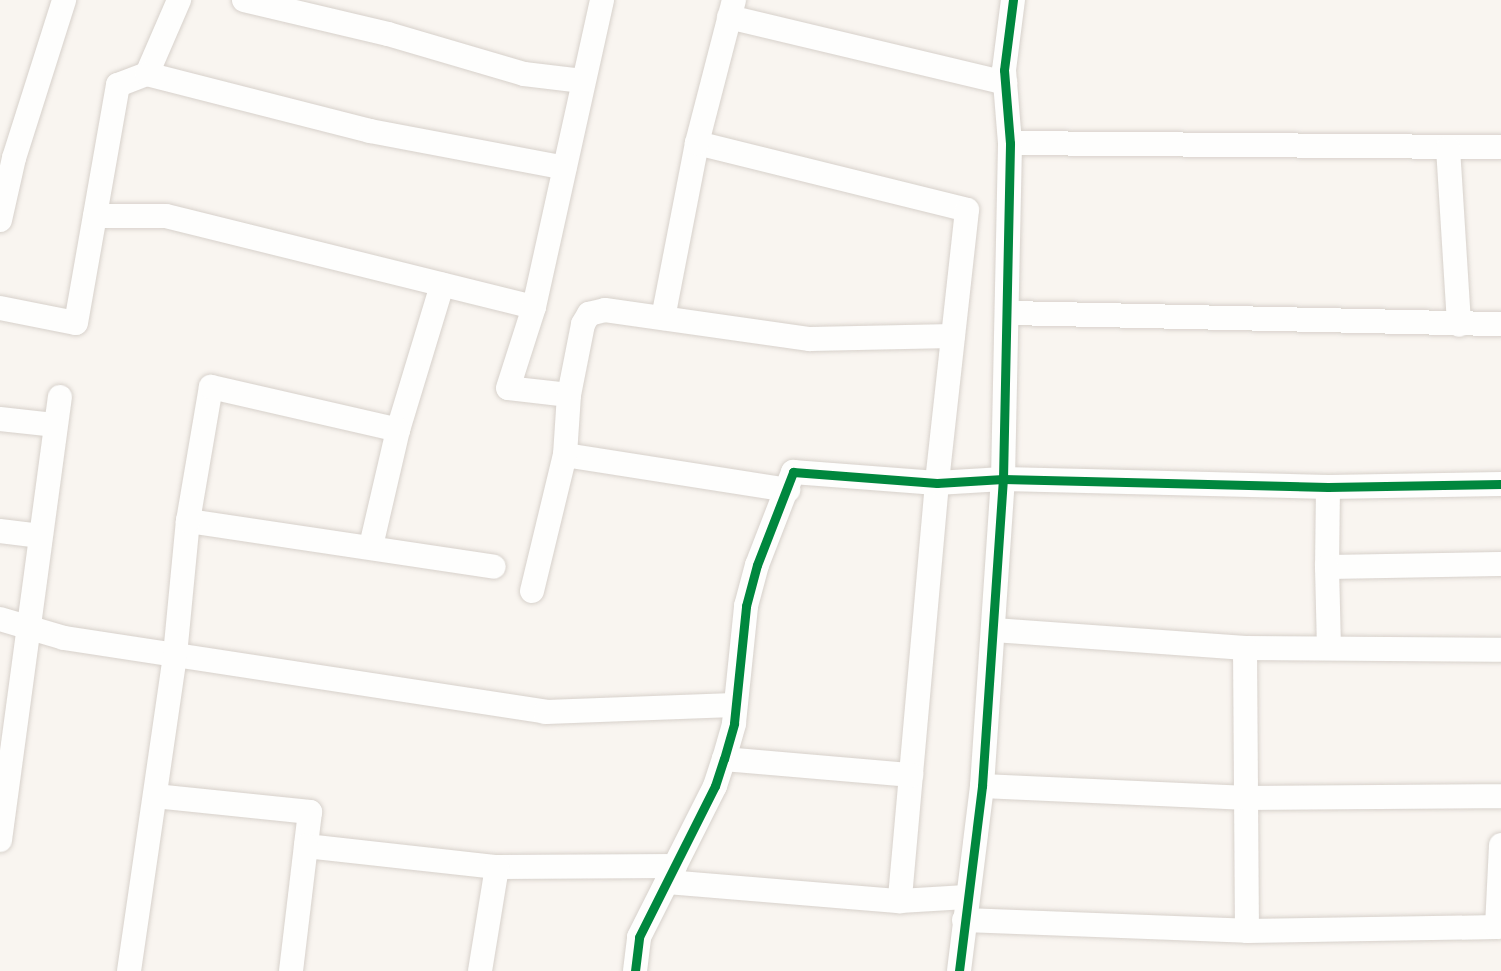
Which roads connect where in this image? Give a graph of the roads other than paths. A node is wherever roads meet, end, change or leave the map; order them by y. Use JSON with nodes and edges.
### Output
{"nodes":[{"id":1,"x":64,"y":0,"type":"edge"},
{"id":2,"x":179,"y":0,"type":"edge"},
{"id":3,"x":244,"y":0,"type":"edge"},
{"id":4,"x":602,"y":0,"type":"edge"},
{"id":5,"x":1014,"y":0,"type":"edge"},
{"id":6,"x":731,"y":9,"type":"edge"},
{"id":7,"x":147,"y":74,"type":"junction"},
{"id":8,"x":583,"y":81,"type":"junction"},
{"id":9,"x":1005,"y":83,"type":"junction"},
{"id":10,"x":697,"y":143,"type":"junction"},
{"id":11,"x":1010,"y":143,"type":"junction"},
{"id":12,"x":1501,"y":147,"type":"edge"},
{"id":13,"x":1448,"y":148,"type":"junction"},
{"id":14,"x":565,"y":168,"type":"junction"},
{"id":15,"x":95,"y":216,"type":"junction"},
{"id":16,"x":0,"y":220,"type":"edge"},
{"id":17,"x":442,"y":285,"type":"junction"},
{"id":18,"x":534,"y":307,"type":"junction"},
{"id":19,"x":0,"y":308,"type":"edge"},
{"id":20,"x":1010,"y":313,"type":"junction"},
{"id":21,"x":663,"y":318,"type":"junction"},
{"id":22,"x":1459,"y":324,"type":"junction"},
{"id":23,"x":1501,"y":324,"type":"edge"},
{"id":24,"x":953,"y":336,"type":"junction"},
{"id":25,"x":569,"y":395,"type":"junction"},
{"id":26,"x":60,"y":397,"type":"dead end"},
{"id":27,"x":0,"y":419,"type":"edge"},
{"id":28,"x":54,"y":425,"type":"junction"},
{"id":29,"x":398,"y":430,"type":"junction"},
{"id":30,"x":565,"y":455,"type":"junction"},
{"id":31,"x":1003,"y":478,"type":"junction"},
{"id":32,"x":937,"y":483,"type":"junction"},
{"id":33,"x":1501,"y":484,"type":"edge"},
{"id":34,"x":1328,"y":488,"type":"junction"},
{"id":35,"x":788,"y":490,"type":"junction"},
{"id":36,"x":188,"y":520,"type":"junction"},
{"id":37,"x":0,"y":531,"type":"edge"},
{"id":38,"x":39,"y":536,"type":"junction"},
{"id":39,"x":371,"y":546,"type":"junction"},
{"id":40,"x":1501,"y":564,"type":"edge"},
{"id":41,"x":494,"y":567,"type":"dead end"},
{"id":42,"x":1327,"y":567,"type":"junction"},
{"id":43,"x":532,"y":591,"type":"dead end"},
{"id":44,"x":0,"y":619,"type":"edge"},
{"id":45,"x":27,"y":626,"type":"junction"},
{"id":46,"x":994,"y":630,"type":"junction"},
{"id":47,"x":1245,"y":648,"type":"junction"},
{"id":48,"x":1329,"y":648,"type":"junction"},
{"id":49,"x":1501,"y":650,"type":"edge"},
{"id":50,"x":175,"y":655,"type":"junction"},
{"id":51,"x":735,"y":705,"type":"junction"},
{"id":52,"x":724,"y":759,"type":"junction"},
{"id":53,"x":911,"y":775,"type":"junction"},
{"id":54,"x":982,"y":786,"type":"junction"},
{"id":55,"x":155,"y":796,"type":"junction"},
{"id":56,"x":1501,"y":796,"type":"edge"},
{"id":57,"x":1243,"y":798,"type":"junction"},
{"id":58,"x":0,"y":840,"type":"edge"},
{"id":59,"x":1501,"y":845,"type":"edge"},
{"id":60,"x":306,"y":846,"type":"junction"},
{"id":61,"x":497,"y":867,"type":"junction"},
{"id":62,"x":671,"y":874,"type":"junction"},
{"id":63,"x":900,"y":901,"type":"junction"},
{"id":64,"x":965,"y":908,"type":"junction"},
{"id":65,"x":1247,"y":931,"type":"junction"},
{"id":66,"x":129,"y":971,"type":"edge"},
{"id":67,"x":291,"y":971,"type":"edge"},
{"id":68,"x":480,"y":971,"type":"edge"},
{"id":69,"x":635,"y":971,"type":"edge"},
{"id":70,"x":958,"y":971,"type":"edge"}],
"edges":[{"from":1,"to":16,"type":"street"},
{"from":2,"to":7,"type":"street"},
{"from":3,"to":8,"type":"street"},
{"from":4,"to":8,"type":"street"},
{"from":5,"to":9,"type":"street"},
{"from":6,"to":9,"type":"street"},
{"from":6,"to":10,"type":"street"},
{"from":7,"to":14,"type":"street"},
{"from":7,"to":15,"type":"street"},
{"from":8,"to":14,"type":"street"},
{"from":9,"to":11,"type":"street"},
{"from":10,"to":21,"type":"street"},
{"from":10,"to":24,"type":"street"},
{"from":11,"to":13,"type":"street"},
{"from":11,"to":20,"type":"street"},
{"from":12,"to":13,"type":"street"},
{"from":13,"to":22,"type":"street"},
{"from":14,"to":18,"type":"street"},
{"from":15,"to":17,"type":"street"},
{"from":15,"to":19,"type":"street"},
{"from":17,"to":18,"type":"street"},
{"from":17,"to":29,"type":"street"},
{"from":18,"to":25,"type":"street"},
{"from":20,"to":22,"type":"street"},
{"from":20,"to":31,"type":"street"},
{"from":21,"to":24,"type":"street"},
{"from":21,"to":25,"type":"street"},
{"from":22,"to":23,"type":"street"},
{"from":24,"to":32,"type":"street"},
{"from":25,"to":30,"type":"street"},
{"from":26,"to":28,"type":"street"},
{"from":27,"to":28,"type":"street"},
{"from":28,"to":38,"type":"street"},
{"from":29,"to":36,"type":"street"},
{"from":29,"to":39,"type":"street"},
{"from":30,"to":35,"type":"street"},
{"from":30,"to":43,"type":"street"},
{"from":31,"to":32,"type":"street"},
{"from":31,"to":34,"type":"street"},
{"from":31,"to":46,"type":"street"},
{"from":32,"to":35,"type":"street"},
{"from":32,"to":53,"type":"street"},
{"from":33,"to":34,"type":"street"},
{"from":34,"to":42,"type":"street"},
{"from":35,"to":51,"type":"street"},
{"from":36,"to":39,"type":"street"},
{"from":36,"to":50,"type":"street"},
{"from":37,"to":38,"type":"street"},
{"from":38,"to":45,"type":"street"},
{"from":39,"to":41,"type":"street"},
{"from":40,"to":42,"type":"street"},
{"from":42,"to":48,"type":"street"},
{"from":44,"to":45,"type":"street"},
{"from":45,"to":50,"type":"street"},
{"from":45,"to":58,"type":"street"},
{"from":46,"to":47,"type":"street"},
{"from":46,"to":54,"type":"street"},
{"from":47,"to":48,"type":"street"},
{"from":47,"to":57,"type":"street"},
{"from":48,"to":49,"type":"street"},
{"from":50,"to":51,"type":"street"},
{"from":50,"to":55,"type":"street"},
{"from":51,"to":52,"type":"street"},
{"from":52,"to":53,"type":"street"},
{"from":52,"to":62,"type":"street"},
{"from":53,"to":63,"type":"street"},
{"from":54,"to":57,"type":"street"},
{"from":54,"to":64,"type":"street"},
{"from":55,"to":60,"type":"street"},
{"from":55,"to":66,"type":"street"},
{"from":56,"to":57,"type":"street"},
{"from":57,"to":65,"type":"street"},
{"from":59,"to":65,"type":"street"},
{"from":60,"to":61,"type":"street"},
{"from":60,"to":67,"type":"street"},
{"from":61,"to":62,"type":"street"},
{"from":61,"to":68,"type":"street"},
{"from":62,"to":63,"type":"street"},
{"from":62,"to":69,"type":"street"},
{"from":63,"to":64,"type":"street"},
{"from":64,"to":65,"type":"street"},
{"from":64,"to":70,"type":"street"}]}
